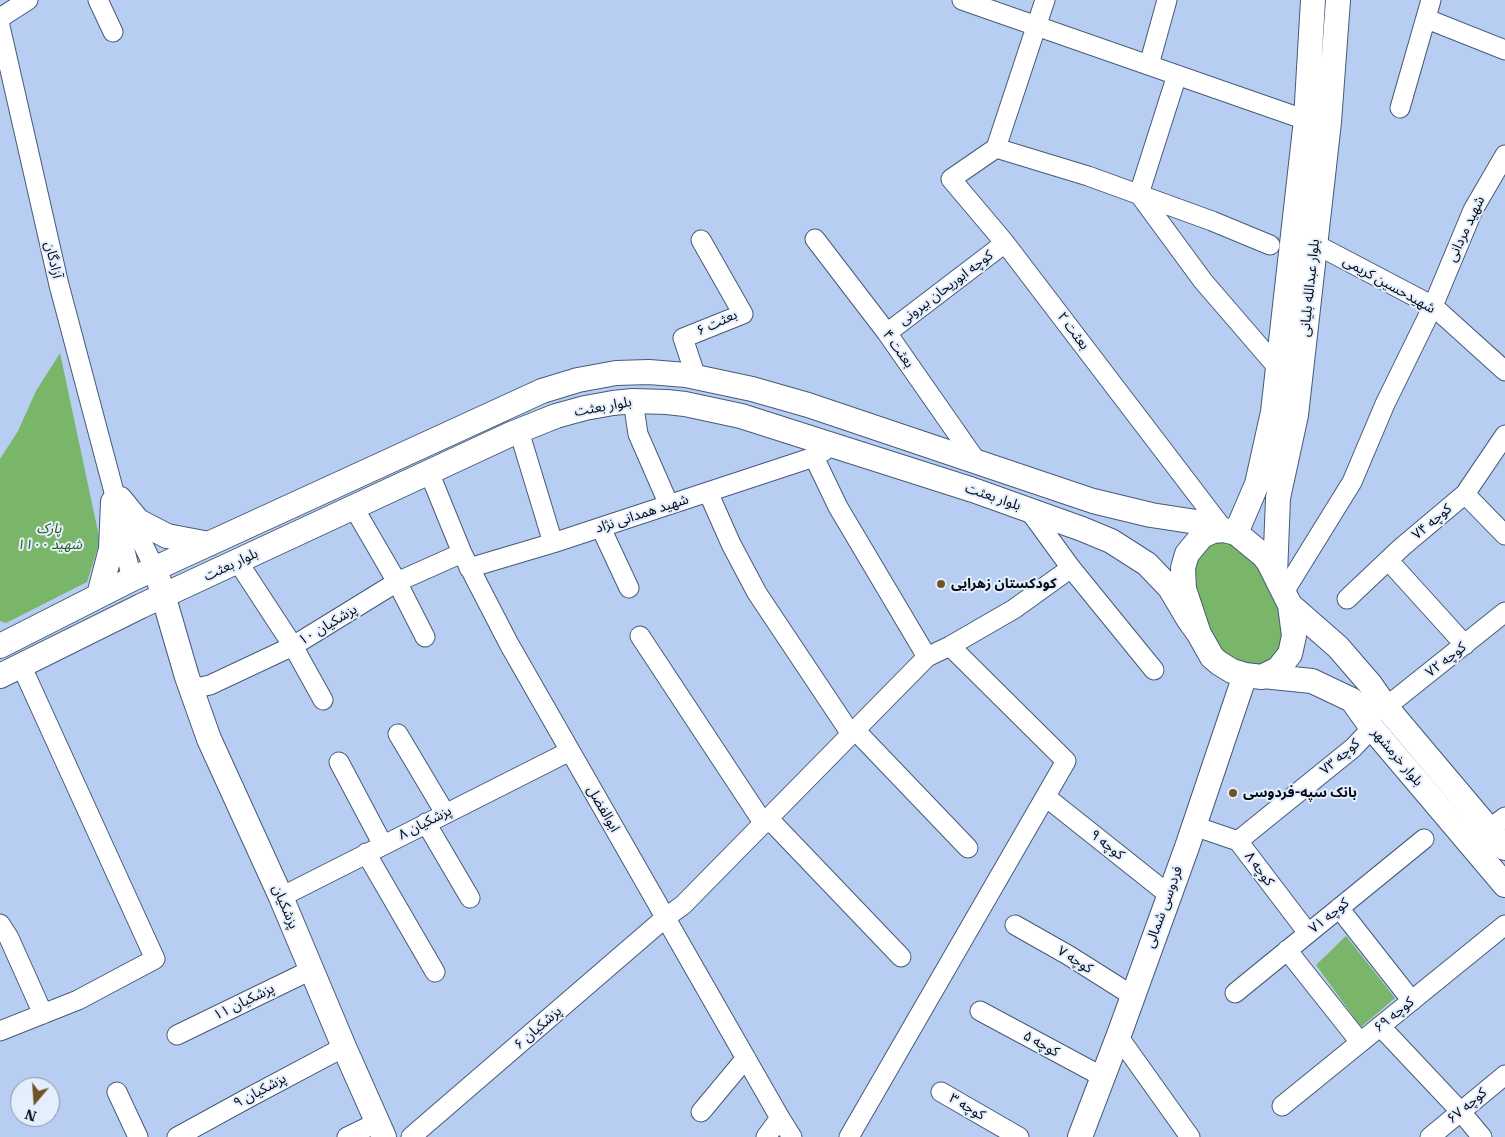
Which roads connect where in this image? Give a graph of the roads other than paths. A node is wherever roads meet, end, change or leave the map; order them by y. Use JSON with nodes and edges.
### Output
{"nodes":[{"id":1,"x":28,"y":0,"type":"edge"},
{"id":2,"x":98,"y":0,"type":"edge"},
{"id":3,"x":962,"y":0,"type":"edge"},
{"id":4,"x":1045,"y":0,"type":"edge"},
{"id":5,"x":1167,"y":0,"type":"edge"},
{"id":6,"x":1313,"y":0,"type":"edge"},
{"id":7,"x":1338,"y":0,"type":"edge"},
{"id":8,"x":1431,"y":0,"type":"edge"},
{"id":9,"x":0,"y":18,"type":"edge"},
{"id":10,"x":1427,"y":19,"type":"junction"},
{"id":11,"x":0,"y":26,"type":"edge"},
{"id":12,"x":1035,"y":26,"type":"junction"},
{"id":13,"x":113,"y":32,"type":"dead end"},
{"id":14,"x":1505,"y":50,"type":"edge"},
{"id":15,"x":1149,"y":65,"type":"junction"},
{"id":16,"x":1177,"y":75,"type":"junction"},
{"id":17,"x":1400,"y":108,"type":"dead end"},
{"id":18,"x":1306,"y":120,"type":"junction"},
{"id":19,"x":996,"y":148,"type":"junction"},
{"id":20,"x":1505,"y":155,"type":"edge"},
{"id":21,"x":1138,"y":194,"type":"junction"},
{"id":22,"x":815,"y":239,"type":"dead end"},
{"id":23,"x":702,"y":240,"type":"dead end"},
{"id":24,"x":1005,"y":243,"type":"junction"},
{"id":25,"x":1315,"y":244,"type":"junction"},
{"id":26,"x":1270,"y":245,"type":"dead end"},
{"id":27,"x":1433,"y":306,"type":"junction"},
{"id":28,"x":886,"y":333,"type":"junction"},
{"id":29,"x":1278,"y":368,"type":"junction"},
{"id":30,"x":1505,"y":371,"type":"edge"},
{"id":31,"x":696,"y":377,"type":"junction"},
{"id":32,"x":633,"y":401,"type":"junction"},
{"id":33,"x":519,"y":431,"type":"junction"},
{"id":34,"x":1505,"y":435,"type":"edge"},
{"id":35,"x":824,"y":451,"type":"junction"},
{"id":36,"x":977,"y":462,"type":"junction"},
{"id":37,"x":429,"y":472,"type":"junction"},
{"id":38,"x":708,"y":492,"type":"junction"},
{"id":39,"x":1466,"y":494,"type":"junction"},
{"id":40,"x":116,"y":498,"type":"junction"},
{"id":41,"x":669,"y":505,"type":"junction"},
{"id":42,"x":354,"y":508,"type":"junction"},
{"id":43,"x":1028,"y":509,"type":"junction"},
{"id":44,"x":601,"y":528,"type":"junction"},
{"id":45,"x":1226,"y":531,"type":"junction"},
{"id":46,"x":1505,"y":535,"type":"edge"},
{"id":47,"x":208,"y":544,"type":"junction"},
{"id":48,"x":553,"y":544,"type":"junction"},
{"id":49,"x":1388,"y":560,"type":"junction"},
{"id":50,"x":466,"y":561,"type":"junction"},
{"id":51,"x":238,"y":562,"type":"junction"},
{"id":52,"x":155,"y":568,"type":"junction"},
{"id":53,"x":1071,"y":568,"type":"junction"},
{"id":54,"x":132,"y":579,"type":"junction"},
{"id":55,"x":397,"y":582,"type":"junction"},
{"id":56,"x":629,"y":588,"type":"dead end"},
{"id":57,"x":1283,"y":591,"type":"junction"},
{"id":58,"x":99,"y":595,"type":"junction"},
{"id":59,"x":1347,"y":599,"type":"dead end"},
{"id":60,"x":154,"y":601,"type":"junction"},
{"id":61,"x":1505,"y":612,"type":"edge"},
{"id":62,"x":1199,"y":634,"type":"junction"},
{"id":63,"x":640,"y":636,"type":"dead end"},
{"id":64,"x":425,"y":637,"type":"dead end"},
{"id":65,"x":1465,"y":645,"type":"junction"},
{"id":66,"x":0,"y":646,"type":"edge"},
{"id":67,"x":293,"y":646,"type":"junction"},
{"id":68,"x":950,"y":646,"type":"junction"},
{"id":69,"x":928,"y":657,"type":"junction"},
{"id":70,"x":21,"y":665,"type":"junction"},
{"id":71,"x":1154,"y":670,"type":"dead end"},
{"id":72,"x":0,"y":676,"type":"edge"},
{"id":73,"x":1254,"y":676,"type":"junction"},
{"id":74,"x":189,"y":683,"type":"junction"},
{"id":75,"x":1370,"y":684,"type":"junction"},
{"id":76,"x":323,"y":700,"type":"dead end"},
{"id":77,"x":1352,"y":700,"type":"junction"},
{"id":78,"x":1386,"y":707,"type":"junction"},
{"id":79,"x":1372,"y":728,"type":"junction"},
{"id":80,"x":853,"y":732,"type":"junction"},
{"id":81,"x":398,"y":734,"type":"dead end"},
{"id":82,"x":570,"y":751,"type":"junction"},
{"id":83,"x":339,"y":762,"type":"dead end"},
{"id":84,"x":1046,"y":797,"type":"junction"},
{"id":85,"x":445,"y":813,"type":"junction"},
{"id":86,"x":766,"y":821,"type":"junction"},
{"id":87,"x":426,"y":823,"type":"junction"},
{"id":88,"x":1497,"y":823,"type":"edge"},
{"id":89,"x":1194,"y":826,"type":"junction"},
{"id":90,"x":1424,"y":839,"type":"dead end"},
{"id":91,"x":1238,"y":842,"type":"junction"},
{"id":92,"x":383,"y":845,"type":"junction"},
{"id":93,"x":968,"y":848,"type":"dead end"},
{"id":94,"x":1505,"y":848,"type":"edge"},
{"id":95,"x":366,"y":853,"type":"junction"},
{"id":96,"x":1505,"y":885,"type":"edge"},
{"id":97,"x":1168,"y":894,"type":"junction"},
{"id":98,"x":281,"y":897,"type":"junction"},
{"id":99,"x":470,"y":898,"type":"dead end"},
{"id":100,"x":1339,"y":908,"type":"junction"},
{"id":101,"x":665,"y":918,"type":"junction"},
{"id":102,"x":0,"y":924,"type":"edge"},
{"id":103,"x":1015,"y":925,"type":"dead end"},
{"id":104,"x":1505,"y":925,"type":"edge"},
{"id":105,"x":1308,"y":933,"type":"junction"},
{"id":106,"x":1287,"y":950,"type":"junction"},
{"id":107,"x":901,"y":957,"type":"dead end"},
{"id":108,"x":311,"y":970,"type":"junction"},
{"id":109,"x":435,"y":972,"type":"dead end"},
{"id":110,"x":1235,"y":993,"type":"dead end"},
{"id":111,"x":1133,"y":996,"type":"junction"},
{"id":112,"x":1412,"y":1001,"type":"junction"},
{"id":113,"x":980,"y":1011,"type":"dead end"},
{"id":114,"x":43,"y":1014,"type":"junction"},
{"id":115,"x":1380,"y":1026,"type":"junction"},
{"id":116,"x":0,"y":1030,"type":"edge"},
{"id":117,"x":177,"y":1035,"type":"dead end"},
{"id":118,"x":1118,"y":1036,"type":"junction"},
{"id":119,"x":1360,"y":1042,"type":"junction"},
{"id":120,"x":344,"y":1047,"type":"junction"},
{"id":121,"x":746,"y":1058,"type":"junction"},
{"id":122,"x":1505,"y":1075,"type":"edge"},
{"id":123,"x":1102,"y":1077,"type":"junction"},
{"id":124,"x":118,"y":1092,"type":"dead end"},
{"id":125,"x":941,"y":1092,"type":"dead end"},
{"id":126,"x":1282,"y":1106,"type":"dead end"},
{"id":127,"x":701,"y":1112,"type":"dead end"},
{"id":128,"x":1461,"y":1112,"type":"junction"},
{"id":129,"x":780,"y":1118,"type":"junction"},
{"id":130,"x":381,"y":1130,"type":"edge"},
{"id":131,"x":138,"y":1137,"type":"edge"},
{"id":132,"x":177,"y":1137,"type":"edge"},
{"id":133,"x":347,"y":1137,"type":"edge"},
{"id":134,"x":410,"y":1137,"type":"edge"},
{"id":135,"x":766,"y":1137,"type":"edge"},
{"id":136,"x":792,"y":1137,"type":"edge"},
{"id":137,"x":849,"y":1137,"type":"edge"},
{"id":138,"x":1020,"y":1137,"type":"edge"},
{"id":139,"x":1080,"y":1137,"type":"edge"},
{"id":140,"x":1190,"y":1137,"type":"edge"},
{"id":141,"x":1430,"y":1137,"type":"edge"},
{"id":142,"x":1482,"y":1137,"type":"edge"}],
"edges":[{"from":1,"to":9,"type":"street"},
{"from":2,"to":13,"type":"street"},
{"from":3,"to":12,"type":"street"},
{"from":4,"to":12,"type":"street"},
{"from":5,"to":15,"type":"street"},
{"from":6,"to":18,"type":"main road","name":"بلوار عبدالله بلیانی"},
{"from":7,"to":25,"type":"main road","name":"بلوار عبدالله بلیانی"},
{"from":8,"to":10,"type":"street"},
{"from":10,"to":14,"type":"street"},
{"from":10,"to":17,"type":"street"},
{"from":11,"to":40,"type":"street","name":"آزادگان"},
{"from":12,"to":15,"type":"street"},
{"from":12,"to":19,"type":"street"},
{"from":15,"to":16,"type":"street"},
{"from":16,"to":18,"type":"street"},
{"from":16,"to":21,"type":"street"},
{"from":18,"to":29,"type":"main road","name":"بلوار عبدالله بلیانی"},
{"from":19,"to":21,"type":"street"},
{"from":19,"to":24,"type":"street","name":"بعثت ۲"},
{"from":20,"to":27,"type":"street","name":"شهید مردانی"},
{"from":21,"to":26,"type":"street"},
{"from":21,"to":29,"type":"street"},
{"from":22,"to":28,"type":"street","name":"بعثت ۴"},
{"from":23,"to":31,"type":"street","name":"بعثت ۶"},
{"from":24,"to":28,"type":"street","name":"کوچه ابوریحان بیرونی"},
{"from":24,"to":45,"type":"street","name":"بعثت ۲"},
{"from":25,"to":27,"type":"street","name":"شهیدحسین کریمی"},
{"from":25,"to":57,"type":"main road","name":"بلوار عبدالله بلیانی"},
{"from":27,"to":30,"type":"street","name":"شهیدحسین کریمی"},
{"from":27,"to":57,"type":"street","name":"شهید مردانی"},
{"from":28,"to":36,"type":"street","name":"بعثت ۴"},
{"from":29,"to":45,"type":"main road","name":"بلوار عبدالله بلیانی"},
{"from":31,"to":36,"type":"main road","name":"بلوار بعثت"},
{"from":31,"to":47,"type":"main road","name":"بلوار بعثت"},
{"from":32,"to":33,"type":"main road","name":"بلوار بعثت"},
{"from":32,"to":35,"type":"main road","name":"بلوار بعثت"},
{"from":32,"to":41,"type":"street"},
{"from":33,"to":37,"type":"main road","name":"بلوار بعثت"},
{"from":33,"to":48,"type":"street"},
{"from":34,"to":39,"type":"street","name":"کوچه ۷۴"},
{"from":35,"to":38,"type":"street","name":"شهید همدانی نژاد"},
{"from":35,"to":43,"type":"main road","name":"بلوار بعثت"},
{"from":35,"to":69,"type":"street"},
{"from":36,"to":45,"type":"main road","name":"بلوار بعثت"},
{"from":37,"to":42,"type":"main road","name":"بلوار بعثت"},
{"from":37,"to":50,"type":"street","name":"ابوالفضل"},
{"from":38,"to":41,"type":"street","name":"شهید همدانی نژاد"},
{"from":38,"to":80,"type":"street"},
{"from":39,"to":46,"type":"street"},
{"from":39,"to":49,"type":"street","name":"کوچه ۷۴"},
{"from":40,"to":47,"type":"main road"},
{"from":40,"to":52,"type":"street"},
{"from":40,"to":54,"type":"street"},
{"from":40,"to":58,"type":"main road"},
{"from":41,"to":44,"type":"street","name":"شهید همدانی نژاد"},
{"from":42,"to":51,"type":"main road","name":"بلوار بعثت"},
{"from":42,"to":55,"type":"street"},
{"from":43,"to":53,"type":"street"},
{"from":43,"to":62,"type":"main road","name":"بلوار بعثت"},
{"from":44,"to":48,"type":"street","name":"شهید همدانی نژاد"},
{"from":44,"to":56,"type":"street"},
{"from":45,"to":57,"type":"main road"},
{"from":45,"to":62,"type":"main road"},
{"from":47,"to":52,"type":"main road","name":"بلوار بعثت"},
{"from":48,"to":50,"type":"street","name":"شهید همدانی نژاد"},
{"from":49,"to":59,"type":"street","name":"کوچه ۷۴"},
{"from":49,"to":65,"type":"street"},
{"from":50,"to":55,"type":"street","name":"پزشکیان ۱۰"},
{"from":50,"to":82,"type":"street","name":"ابوالفضل"},
{"from":51,"to":60,"type":"main road","name":"بلوار بعثت"},
{"from":51,"to":67,"type":"street"},
{"from":52,"to":54,"type":"main road","name":"بلوار بعثت"},
{"from":52,"to":60,"type":"main road","name":"پزشکیان"},
{"from":53,"to":68,"type":"street","name":"پزشکیان ۶"},
{"from":53,"to":71,"type":"street"},
{"from":54,"to":58,"type":"main road","name":"بلوار بعثت"},
{"from":54,"to":60,"type":"main road","name":"پزشکیان"},
{"from":55,"to":64,"type":"street"},
{"from":55,"to":67,"type":"street","name":"پزشکیان ۱۰"},
{"from":57,"to":73,"type":"main road"},
{"from":57,"to":75,"type":"main road","name":"بلوار خرمشهر"},
{"from":58,"to":66,"type":"main road","name":"بلوار بعثت"},
{"from":60,"to":70,"type":"main road","name":"بلوار بعثت"},
{"from":60,"to":74,"type":"main road","name":"پزشکیان"},
{"from":61,"to":65,"type":"street","name":"کوچه ۷۲"},
{"from":62,"to":73,"type":"main road"},
{"from":63,"to":86,"type":"street"},
{"from":65,"to":78,"type":"street","name":"کوچه ۷۲"},
{"from":67,"to":74,"type":"street","name":"پزشکیان ۱۰"},
{"from":67,"to":76,"type":"street"},
{"from":68,"to":69,"type":"street","name":"پزشکیان ۶"},
{"from":68,"to":84,"type":"street"},
{"from":69,"to":80,"type":"street","name":"پزشکیان ۶"},
{"from":70,"to":72,"type":"main road","name":"بلوار بعثت"},
{"from":70,"to":114,"type":"street"},
{"from":73,"to":77,"type":"main road","name":"بلوار خرمشهر"},
{"from":73,"to":89,"type":"main road","name":"فردوسی شمالی"},
{"from":74,"to":98,"type":"main road","name":"پزشکیان"},
{"from":75,"to":77,"type":"main road"},
{"from":75,"to":78,"type":"main road","name":"بلوار خرمشهر"},
{"from":77,"to":79,"type":"main road","name":"بلوار خرمشهر"},
{"from":78,"to":88,"type":"main road","name":"بلوار خرمشهر"},
{"from":79,"to":91,"type":"street","name":"کوچه ۷۳"},
{"from":79,"to":96,"type":"main road","name":"بلوار خرمشهر"},
{"from":80,"to":86,"type":"street","name":"پزشکیان ۶"},
{"from":80,"to":93,"type":"street"},
{"from":81,"to":85,"type":"street"},
{"from":82,"to":85,"type":"street","name":"پزشکیان ۸"},
{"from":82,"to":101,"type":"street","name":"ابوالفضل"},
{"from":83,"to":92,"type":"street"},
{"from":84,"to":97,"type":"street","name":"کوچه ۹"},
{"from":84,"to":137,"type":"street"},
{"from":85,"to":87,"type":"street","name":"پزشکیان ۸"},
{"from":86,"to":101,"type":"street","name":"پزشکیان ۶"},
{"from":86,"to":107,"type":"street"},
{"from":87,"to":92,"type":"street","name":"پزشکیان ۸"},
{"from":87,"to":99,"type":"street"},
{"from":88,"to":94,"type":"main road","name":"بلوار خرمشهر"},
{"from":89,"to":91,"type":"street","name":"کوچه ۸"},
{"from":89,"to":97,"type":"main road","name":"فردوسی شمالی"},
{"from":90,"to":100,"type":"street","name":"کوچه ۷۱"},
{"from":91,"to":105,"type":"street","name":"کوچه ۸"},
{"from":92,"to":95,"type":"street","name":"پزشکیان ۸"},
{"from":95,"to":98,"type":"street","name":"پزشکیان ۸"},
{"from":95,"to":109,"type":"street"},
{"from":97,"to":111,"type":"main road","name":"فردوسی شمالی"},
{"from":98,"to":108,"type":"main road","name":"پزشکیان"},
{"from":100,"to":105,"type":"street","name":"کوچه ۷۱"},
{"from":100,"to":112,"type":"street"},
{"from":101,"to":121,"type":"street","name":"ابوالفضل"},
{"from":101,"to":134,"type":"street","name":"پزشکیان ۶"},
{"from":102,"to":114,"type":"street"},
{"from":103,"to":111,"type":"street","name":"کوچه ۷"},
{"from":104,"to":112,"type":"street","name":"کوچه ۶۹"},
{"from":105,"to":106,"type":"street","name":"کوچه ۷۱"},
{"from":106,"to":110,"type":"street","name":"کوچه ۷۱"},
{"from":106,"to":119,"type":"street"},
{"from":108,"to":117,"type":"street","name":"پزشکیان ۱۱"},
{"from":108,"to":120,"type":"main road","name":"پزشکیان"},
{"from":111,"to":118,"type":"main road","name":"فردوسی شمالی"},
{"from":112,"to":115,"type":"street","name":"کوچه ۶۹"},
{"from":113,"to":123,"type":"street","name":"کوچه ۵"},
{"from":114,"to":116,"type":"street"},
{"from":115,"to":119,"type":"street","name":"کوچه ۶۹"},
{"from":115,"to":128,"type":"street"},
{"from":118,"to":123,"type":"main road","name":"فردوسی شمالی"},
{"from":118,"to":140,"type":"street"},
{"from":119,"to":126,"type":"street","name":"کوچه ۶۹"},
{"from":120,"to":130,"type":"main road","name":"پزشکیان"},
{"from":120,"to":132,"type":"street","name":"پزشکیان ۹"},
{"from":121,"to":127,"type":"street"},
{"from":121,"to":129,"type":"street","name":"ابوالفضل"},
{"from":122,"to":128,"type":"street","name":"کوچه ۶۷"},
{"from":123,"to":139,"type":"main road","name":"فردوسی شمالی"},
{"from":124,"to":131,"type":"street"},
{"from":125,"to":138,"type":"street","name":"کوچه ۳"},
{"from":128,"to":141,"type":"street","name":"کوچه ۶۷"},
{"from":128,"to":142,"type":"street"},
{"from":129,"to":135,"type":"street"},
{"from":129,"to":136,"type":"street","name":"ابوالفضل"},
{"from":130,"to":133,"type":"street"}]}
